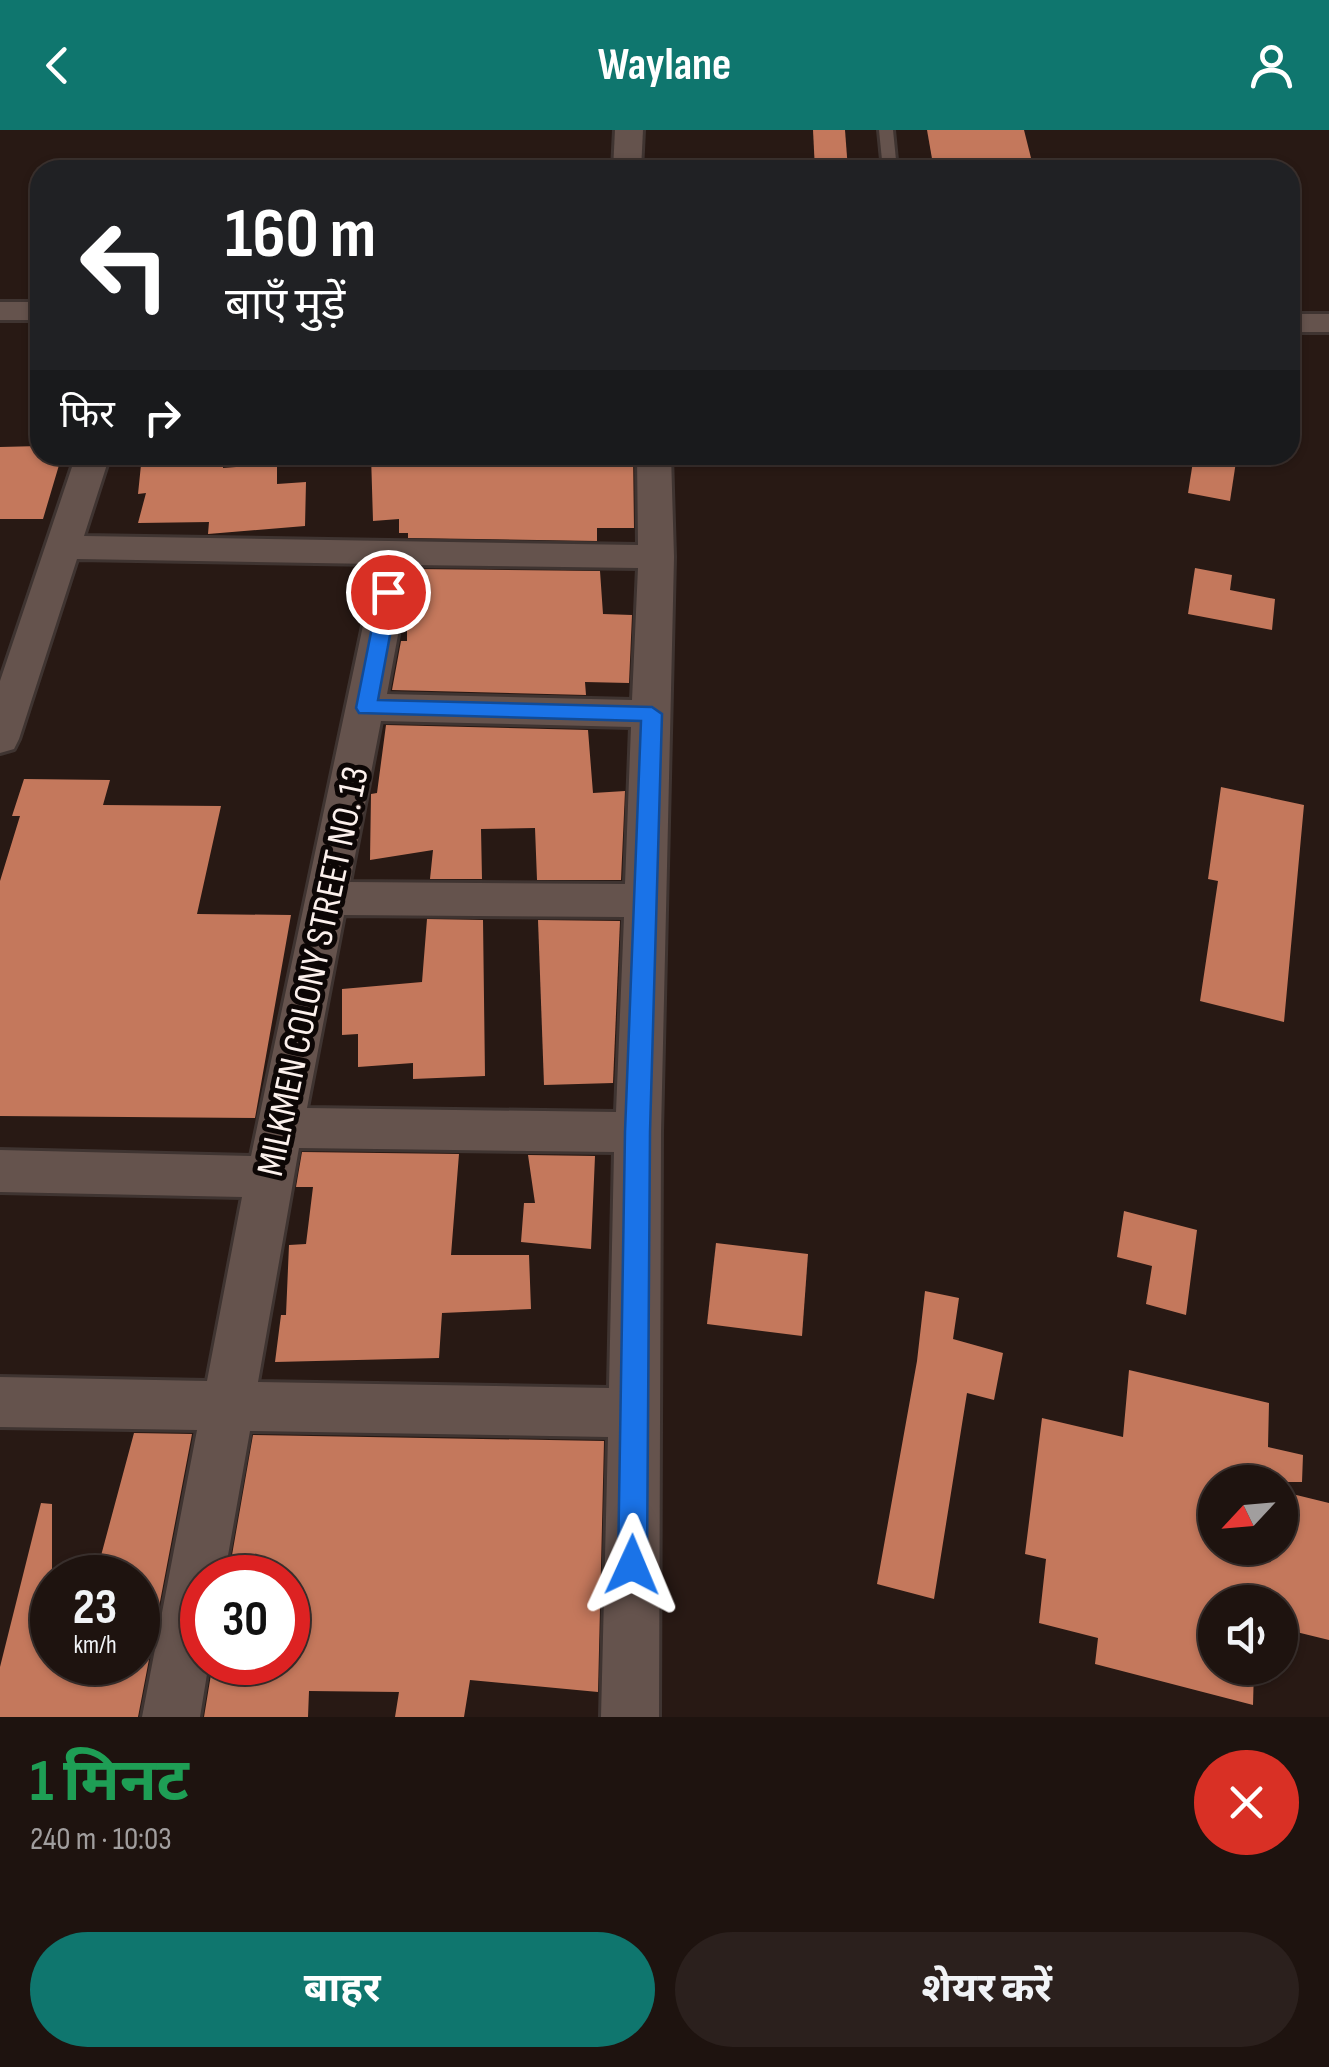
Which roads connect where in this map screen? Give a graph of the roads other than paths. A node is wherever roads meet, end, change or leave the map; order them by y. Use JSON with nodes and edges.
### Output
{"nodes":[{"id":1,"x":629,"y":130,"type":"edge"},
{"id":2,"x":886,"y":130,"type":"edge"},
{"id":3,"x":628,"y":160,"type":"edge"},
{"id":4,"x":889,"y":160,"type":"edge"},
{"id":5,"x":0,"y":311,"type":"edge"},
{"id":6,"x":30,"y":311,"type":"edge"},
{"id":7,"x":1300,"y":322,"type":"edge"},
{"id":8,"x":1329,"y":323,"type":"edge"},
{"id":9,"x":90,"y":465,"type":"edge"},
{"id":10,"x":654,"y":465,"type":"edge"},
{"id":11,"x":62,"y":546,"type":"junction"},
{"id":12,"x":396,"y":553,"type":"junction"},
{"id":13,"x":656,"y":558,"type":"junction"},
{"id":14,"x":366,"y":708,"type":"junction"},
{"id":15,"x":652,"y":714,"type":"junction"},
{"id":16,"x":0,"y":739,"type":"edge"},
{"id":17,"x":327,"y":898,"type":"junction"},
{"id":18,"x":645,"y":901,"type":"junction"},
{"id":19,"x":280,"y":1128,"type":"junction"},
{"id":20,"x":638,"y":1132,"type":"junction"},
{"id":21,"x":0,"y":1171,"type":"edge"},
{"id":22,"x":270,"y":1177,"type":"junction"},
{"id":23,"x":0,"y":1402,"type":"edge"},
{"id":24,"x":228,"y":1403,"type":"junction"},
{"id":25,"x":634,"y":1413,"type":"junction"},
{"id":26,"x":171,"y":1717,"type":"edge"},
{"id":27,"x":630,"y":1717,"type":"edge"}],
"edges":[{"from":1,"to":3,"type":"street"},
{"from":2,"to":4,"type":"lane"},
{"from":5,"to":6,"type":"street"},
{"from":7,"to":8,"type":"street"},
{"from":9,"to":11,"type":"street"},
{"from":10,"to":13,"type":"street"},
{"from":11,"to":12,"type":"street"},
{"from":11,"to":16,"type":"street"},
{"from":12,"to":13,"type":"street"},
{"from":12,"to":14,"type":"street","name":"MILKMEN COLONY STREET NO. 13"},
{"from":13,"to":15,"type":"street"},
{"from":14,"to":15,"type":"street"},
{"from":14,"to":17,"type":"street","name":"MILKMEN COLONY STREET NO. 13"},
{"from":15,"to":18,"type":"street"},
{"from":17,"to":18,"type":"street"},
{"from":17,"to":19,"type":"street","name":"MILKMEN COLONY STREET NO. 13"},
{"from":18,"to":20,"type":"street"},
{"from":19,"to":20,"type":"street"},
{"from":19,"to":22,"type":"street","name":"MILKMEN COLONY STREET NO. 13"},
{"from":20,"to":25,"type":"street"},
{"from":21,"to":22,"type":"street"},
{"from":22,"to":24,"type":"street","name":"MILKMEN COLONY STREET NO. 13"},
{"from":23,"to":24,"type":"street"},
{"from":24,"to":25,"type":"street"},
{"from":24,"to":26,"type":"street","name":"MILKMEN COLONY STREET NO. 13"},
{"from":25,"to":27,"type":"street"}]}
